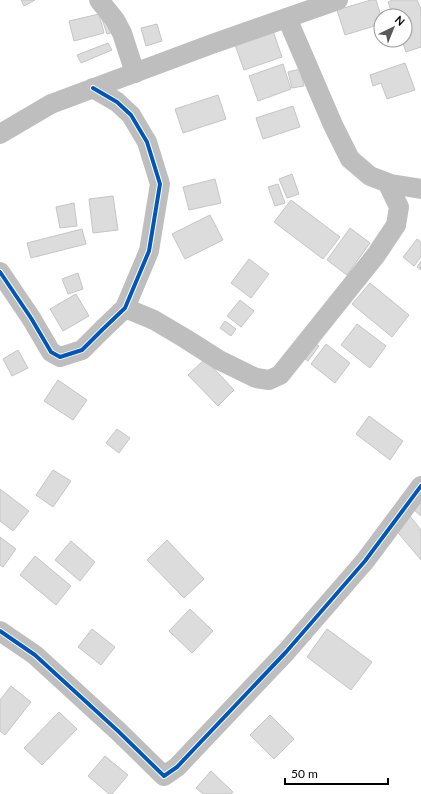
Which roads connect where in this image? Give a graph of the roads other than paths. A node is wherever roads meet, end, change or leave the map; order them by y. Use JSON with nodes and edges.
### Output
{"nodes":[{"id":1,"x":100,"y":0,"type":"edge"},
{"id":2,"x":338,"y":0,"type":"edge"},
{"id":3,"x":287,"y":18,"type":"junction"},
{"id":4,"x":135,"y":73,"type":"junction"},
{"id":5,"x":93,"y":88,"type":"junction"},
{"id":6,"x":0,"y":134,"type":"edge"},
{"id":7,"x":388,"y":184,"type":"junction"},
{"id":8,"x":421,"y":189,"type":"edge"},
{"id":9,"x":0,"y":272,"type":"edge"},
{"id":10,"x":125,"y":308,"type":"junction"},
{"id":11,"x":421,"y":486,"type":"edge"},
{"id":12,"x":0,"y":631,"type":"edge"}],
"edges":[{"from":1,"to":4,"type":"street"},
{"from":2,"to":3,"type":"street"},
{"from":3,"to":4,"type":"street"},
{"from":3,"to":7,"type":"street"},
{"from":4,"to":5,"type":"street"},
{"from":5,"to":6,"type":"street"},
{"from":5,"to":10,"type":"street"},
{"from":7,"to":8,"type":"street"},
{"from":7,"to":10,"type":"street"},
{"from":9,"to":10,"type":"street"},
{"from":11,"to":12,"type":"street"}]}
